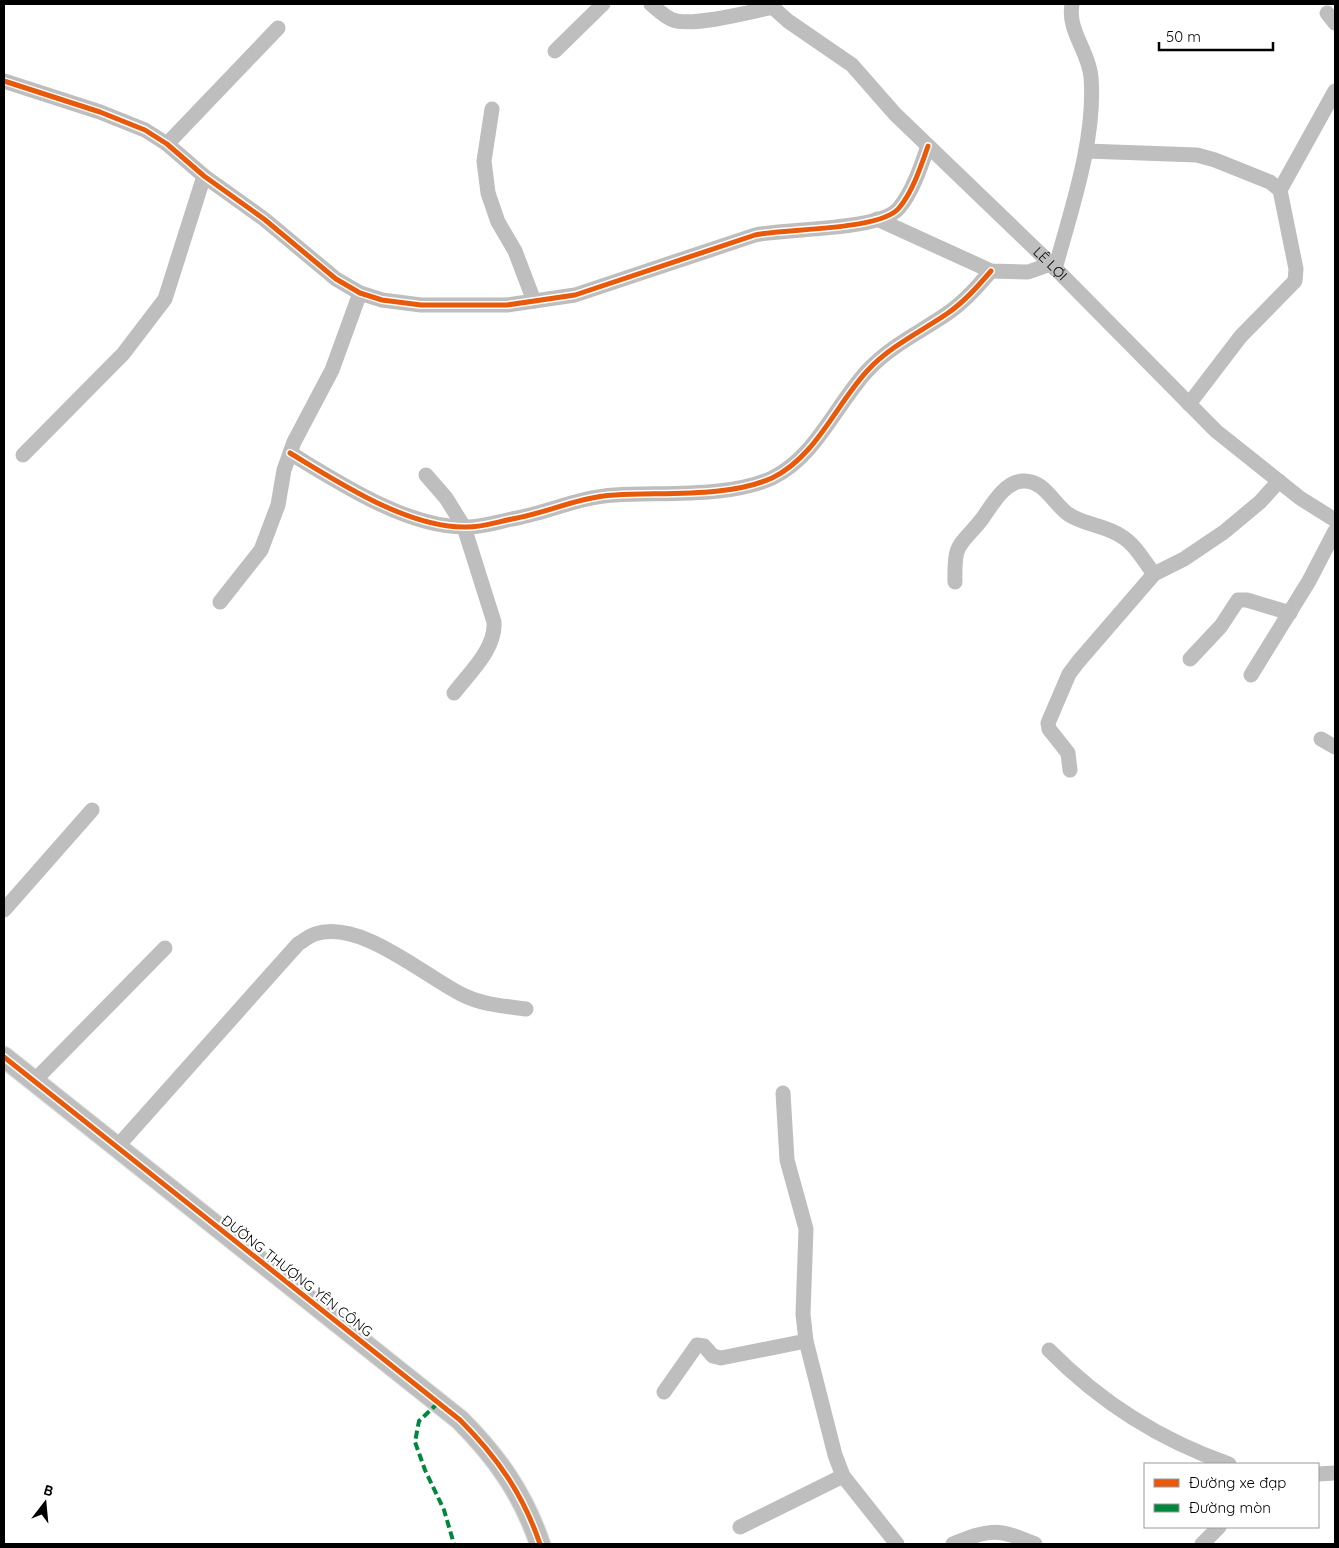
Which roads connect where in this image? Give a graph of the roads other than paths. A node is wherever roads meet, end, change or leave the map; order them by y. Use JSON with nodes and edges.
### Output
{"nodes":[{"id":1,"x":603,"y":4,"type":"edge"},
{"id":2,"x":651,"y":4,"type":"edge"},
{"id":3,"x":1069,"y":5,"type":"edge"},
{"id":4,"x":771,"y":6,"type":"edge"},
{"id":5,"x":278,"y":28,"type":"dead end"},
{"id":6,"x":555,"y":51,"type":"dead end"},
{"id":7,"x":4,"y":81,"type":"edge"},
{"id":8,"x":1335,"y":91,"type":"edge"},
{"id":9,"x":492,"y":109,"type":"dead end"},
{"id":10,"x":167,"y":144,"type":"junction"},
{"id":11,"x":928,"y":146,"type":"junction"},
{"id":12,"x":1086,"y":151,"type":"junction"},
{"id":13,"x":204,"y":176,"type":"junction"},
{"id":14,"x":1280,"y":190,"type":"junction"},
{"id":15,"x":876,"y":219,"type":"junction"},
{"id":16,"x":1053,"y":266,"type":"junction"},
{"id":17,"x":992,"y":271,"type":"junction"},
{"id":18,"x":360,"y":293,"type":"junction"},
{"id":19,"x":534,"y":300,"type":"junction"},
{"id":20,"x":1189,"y":404,"type":"junction"},
{"id":21,"x":290,"y":453,"type":"junction"},
{"id":22,"x":23,"y":455,"type":"dead end"},
{"id":23,"x":426,"y":475,"type":"dead end"},
{"id":24,"x":1279,"y":481,"type":"junction"},
{"id":25,"x":1335,"y":520,"type":"edge"},
{"id":26,"x":464,"y":528,"type":"junction"},
{"id":27,"x":1335,"y":532,"type":"edge"},
{"id":28,"x":1154,"y":574,"type":"junction"},
{"id":29,"x":955,"y":582,"type":"dead end"},
{"id":30,"x":220,"y":602,"type":"dead end"},
{"id":31,"x":1290,"y":613,"type":"junction"},
{"id":32,"x":1190,"y":659,"type":"dead end"},
{"id":33,"x":1251,"y":675,"type":"dead end"},
{"id":34,"x":454,"y":693,"type":"dead end"},
{"id":35,"x":1320,"y":739,"type":"dead end"},
{"id":36,"x":1335,"y":747,"type":"edge"},
{"id":37,"x":1070,"y":770,"type":"dead end"},
{"id":38,"x":92,"y":810,"type":"dead end"},
{"id":39,"x":4,"y":910,"type":"edge"},
{"id":40,"x":165,"y":948,"type":"dead end"},
{"id":41,"x":526,"y":1009,"type":"dead end"},
{"id":42,"x":4,"y":1057,"type":"edge"},
{"id":43,"x":34,"y":1080,"type":"junction"},
{"id":44,"x":783,"y":1093,"type":"dead end"},
{"id":45,"x":117,"y":1147,"type":"junction"},
{"id":46,"x":806,"y":1341,"type":"junction"},
{"id":47,"x":1049,"y":1350,"type":"dead end"},
{"id":48,"x":664,"y":1392,"type":"dead end"},
{"id":49,"x":1226,"y":1463,"type":"edge"},
{"id":50,"x":1319,"y":1474,"type":"edge"},
{"id":51,"x":1335,"y":1474,"type":"edge"},
{"id":52,"x":843,"y":1476,"type":"junction"},
{"id":53,"x":740,"y":1527,"type":"dead end"},
{"id":54,"x":1218,"y":1528,"type":"edge"},
{"id":55,"x":540,"y":1544,"type":"edge"},
{"id":56,"x":897,"y":1544,"type":"edge"},
{"id":57,"x":953,"y":1544,"type":"edge"},
{"id":58,"x":1035,"y":1544,"type":"edge"},
{"id":59,"x":1202,"y":1544,"type":"edge"}],
"edges":[{"from":1,"to":6,"type":"street"},
{"from":2,"to":4,"type":"street"},
{"from":3,"to":12,"type":"street"},
{"from":4,"to":11,"type":"street","name":"LÊ LỢI"},
{"from":5,"to":10,"type":"street"},
{"from":7,"to":10,"type":"street"},
{"from":8,"to":14,"type":"street"},
{"from":9,"to":19,"type":"street"},
{"from":10,"to":13,"type":"street"},
{"from":11,"to":15,"type":"street"},
{"from":11,"to":16,"type":"street","name":"LÊ LỢI"},
{"from":12,"to":14,"type":"street"},
{"from":12,"to":16,"type":"street"},
{"from":13,"to":18,"type":"street"},
{"from":13,"to":22,"type":"street"},
{"from":14,"to":20,"type":"street"},
{"from":15,"to":17,"type":"street"},
{"from":15,"to":19,"type":"street"},
{"from":16,"to":17,"type":"street"},
{"from":16,"to":20,"type":"street","name":"LÊ LỢI"},
{"from":17,"to":26,"type":"street"},
{"from":18,"to":19,"type":"street"},
{"from":18,"to":21,"type":"street"},
{"from":20,"to":24,"type":"street","name":"LÊ LỢI"},
{"from":21,"to":26,"type":"street"},
{"from":21,"to":30,"type":"street"},
{"from":23,"to":26,"type":"street"},
{"from":24,"to":25,"type":"street","name":"LÊ LỢI"},
{"from":24,"to":28,"type":"street"},
{"from":26,"to":34,"type":"street"},
{"from":27,"to":31,"type":"street"},
{"from":28,"to":29,"type":"street"},
{"from":28,"to":37,"type":"street"},
{"from":31,"to":32,"type":"street"},
{"from":31,"to":33,"type":"street"},
{"from":35,"to":36,"type":"street"},
{"from":38,"to":39,"type":"street"},
{"from":40,"to":43,"type":"street"},
{"from":41,"to":45,"type":"street"},
{"from":42,"to":43,"type":"main road","name":"ĐƯỜNG THƯỢNG YÊN CÔNG"},
{"from":43,"to":45,"type":"main road","name":"ĐƯỜNG THƯỢNG YÊN CÔNG"},
{"from":44,"to":46,"type":"street"},
{"from":45,"to":55,"type":"main road","name":"ĐƯỜNG THƯỢNG YÊN CÔNG"},
{"from":46,"to":48,"type":"street"},
{"from":46,"to":52,"type":"street"},
{"from":47,"to":49,"type":"street"},
{"from":50,"to":51,"type":"street"},
{"from":52,"to":53,"type":"street"},
{"from":52,"to":56,"type":"street"},
{"from":54,"to":59,"type":"street"},
{"from":57,"to":58,"type":"street"}]}
